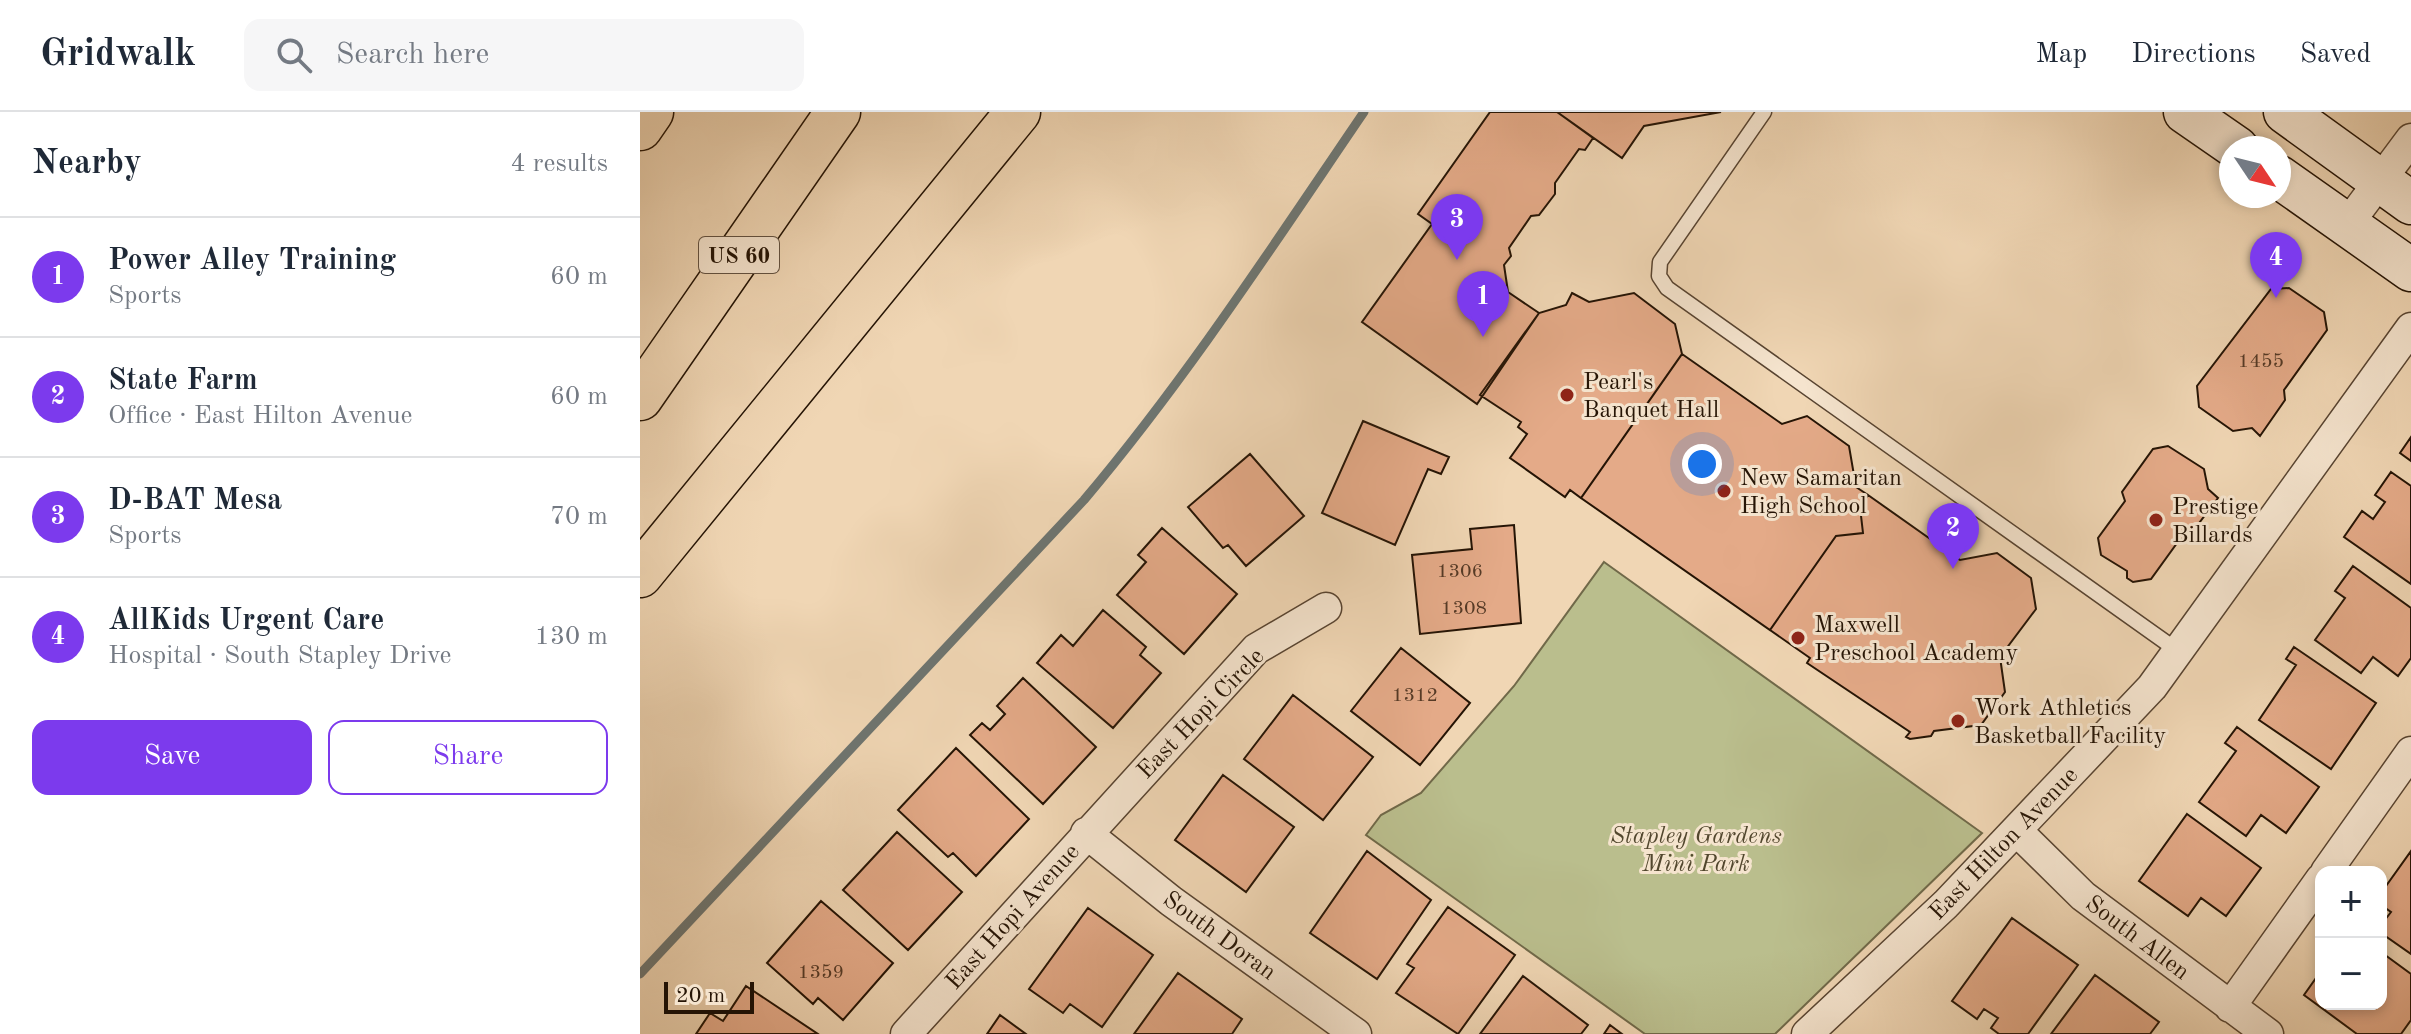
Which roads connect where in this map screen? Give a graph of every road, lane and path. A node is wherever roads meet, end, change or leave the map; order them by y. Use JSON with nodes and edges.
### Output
{"nodes":[{"id":1,"x":651,"y":112,"type":"edge"},
{"id":2,"x":838,"y":112,"type":"edge"},
{"id":3,"x":1018,"y":112,"type":"edge"},
{"id":4,"x":1764,"y":112,"type":"edge"},
{"id":5,"x":2185,"y":112,"type":"edge"},
{"id":6,"x":2285,"y":112,"type":"edge"},
{"id":7,"x":640,"y":128,"type":"edge"},
{"id":8,"x":2220,"y":136,"type":"edge"},
{"id":9,"x":2411,"y":139,"type":"edge"},
{"id":10,"x":2291,"y":185,"type":"edge"},
{"id":11,"x":2396,"y":192,"type":"edge"},
{"id":12,"x":2347,"y":225,"type":"junction"},
{"id":13,"x":2411,"y":270,"type":"edge"},
{"id":14,"x":2411,"y":328,"type":"edge"},
{"id":15,"x":640,"y":398,"type":"edge"},
{"id":16,"x":640,"y":575,"type":"edge"},
{"id":17,"x":1326,"y":608,"type":"dead end"},
{"id":18,"x":2178,"y":651,"type":"junction"},
{"id":19,"x":2411,"y":752,"type":"edge"},
{"id":20,"x":2017,"y":831,"type":"junction"},
{"id":21,"x":1086,"y":833,"type":"junction"},
{"id":22,"x":2330,"y":866,"type":"edge"},
{"id":23,"x":2315,"y":887,"type":"edge"},
{"id":24,"x":2230,"y":1007,"type":"junction"},
{"id":25,"x":906,"y":1034,"type":"edge"},
{"id":26,"x":1356,"y":1034,"type":"edge"},
{"id":27,"x":1807,"y":1034,"type":"edge"},
{"id":28,"x":2268,"y":1034,"type":"edge"}],
"edges":[{"from":1,"to":7,"type":"highway"},
{"from":2,"to":15,"type":"highway","number":"US 60"},
{"from":3,"to":16,"type":"highway"},
{"from":4,"to":18,"type":"lane"},
{"from":5,"to":8,"type":"main road"},
{"from":6,"to":11,"type":"main road"},
{"from":9,"to":11,"type":"street"},
{"from":10,"to":12,"type":"main road"},
{"from":11,"to":12,"type":"street"},
{"from":12,"to":13,"type":"main road"},
{"from":14,"to":18,"type":"street","name":"East Hilton Avenue"},
{"from":17,"to":21,"type":"street","name":"East Hopi Circle"},
{"from":18,"to":20,"type":"street","name":"East Hilton Avenue"},
{"from":19,"to":22,"type":"street"},
{"from":20,"to":24,"type":"street","name":"South Allen"},
{"from":20,"to":27,"type":"street","name":"East Hilton Avenue"},
{"from":21,"to":25,"type":"street","name":"East Hopi Avenue"},
{"from":21,"to":26,"type":"street","name":"South Doran"},
{"from":23,"to":24,"type":"street"},
{"from":24,"to":28,"type":"street","name":"South Allen"}]}
